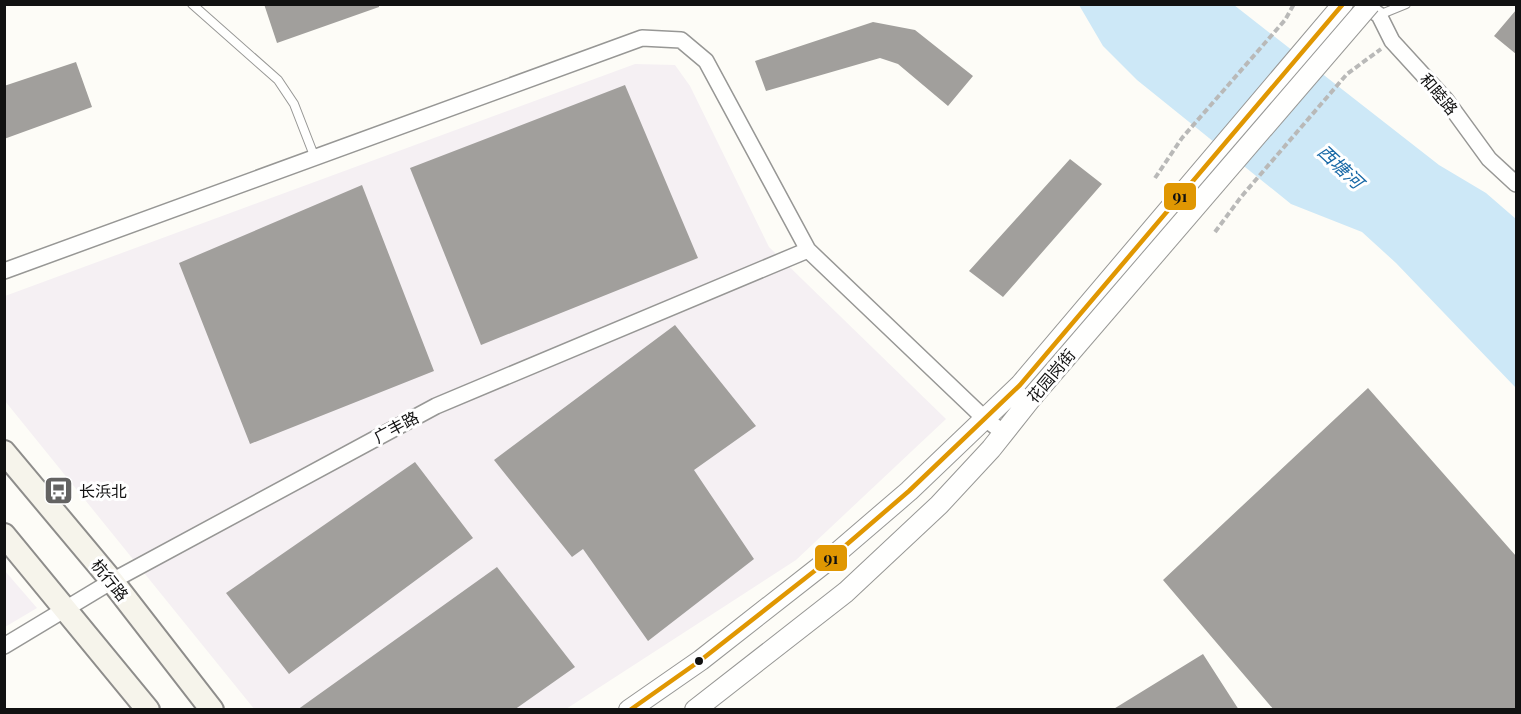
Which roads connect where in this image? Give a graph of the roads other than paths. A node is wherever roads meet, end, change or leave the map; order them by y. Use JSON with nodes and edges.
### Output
{"nodes":[{"id":1,"x":192,"y":4,"type":"edge"},
{"id":2,"x":1343,"y":4,"type":"edge"},
{"id":3,"x":1363,"y":4,"type":"edge"},
{"id":4,"x":1406,"y":4,"type":"edge"},
{"id":5,"x":1374,"y":10,"type":"edge"},
{"id":6,"x":315,"y":158,"type":"junction"},
{"id":7,"x":1516,"y":184,"type":"edge"},
{"id":8,"x":808,"y":250,"type":"junction"},
{"id":9,"x":4,"y":271,"type":"edge"},
{"id":10,"x":1026,"y":390,"type":"junction"},
{"id":11,"x":984,"y":418,"type":"junction"},
{"id":12,"x":1004,"y":433,"type":"junction"},
{"id":13,"x":4,"y":452,"type":"edge"},
{"id":14,"x":4,"y":535,"type":"edge"},
{"id":15,"x":112,"y":581,"type":"junction"},
{"id":16,"x":67,"y":609,"type":"junction"},
{"id":17,"x":4,"y":646,"type":"edge"},
{"id":18,"x":148,"y":710,"type":"edge"},
{"id":19,"x":212,"y":710,"type":"edge"},
{"id":20,"x":629,"y":710,"type":"edge"},
{"id":21,"x":695,"y":710,"type":"edge"}],
"edges":[{"from":1,"to":6,"type":"lane"},
{"from":2,"to":10,"type":"street","name":"花园岗街"},
{"from":3,"to":5,"type":"street","name":"和睦路"},
{"from":4,"to":5,"type":"lane"},
{"from":5,"to":7,"type":"street","name":"和睦路"},
{"from":5,"to":10,"type":"street","name":"花园岗街","bridge":true},
{"from":6,"to":8,"type":"street"},
{"from":6,"to":9,"type":"street"},
{"from":8,"to":11,"type":"street"},
{"from":8,"to":15,"type":"street","name":"广丰路"},
{"from":10,"to":11,"type":"street","name":"花园岗街"},
{"from":10,"to":12,"type":"street","name":"花园岗街"},
{"from":11,"to":12,"type":"street"},
{"from":11,"to":20,"type":"street","name":"花园岗街"},
{"from":12,"to":21,"type":"street","name":"花园岗街"},
{"from":13,"to":15,"type":"main road","name":"杭行路"},
{"from":14,"to":16,"type":"main road"},
{"from":15,"to":16,"type":"street","name":"广丰路"},
{"from":15,"to":19,"type":"main road","name":"杭行路"},
{"from":16,"to":17,"type":"street","name":"广丰路"},
{"from":16,"to":18,"type":"main road"}]}
